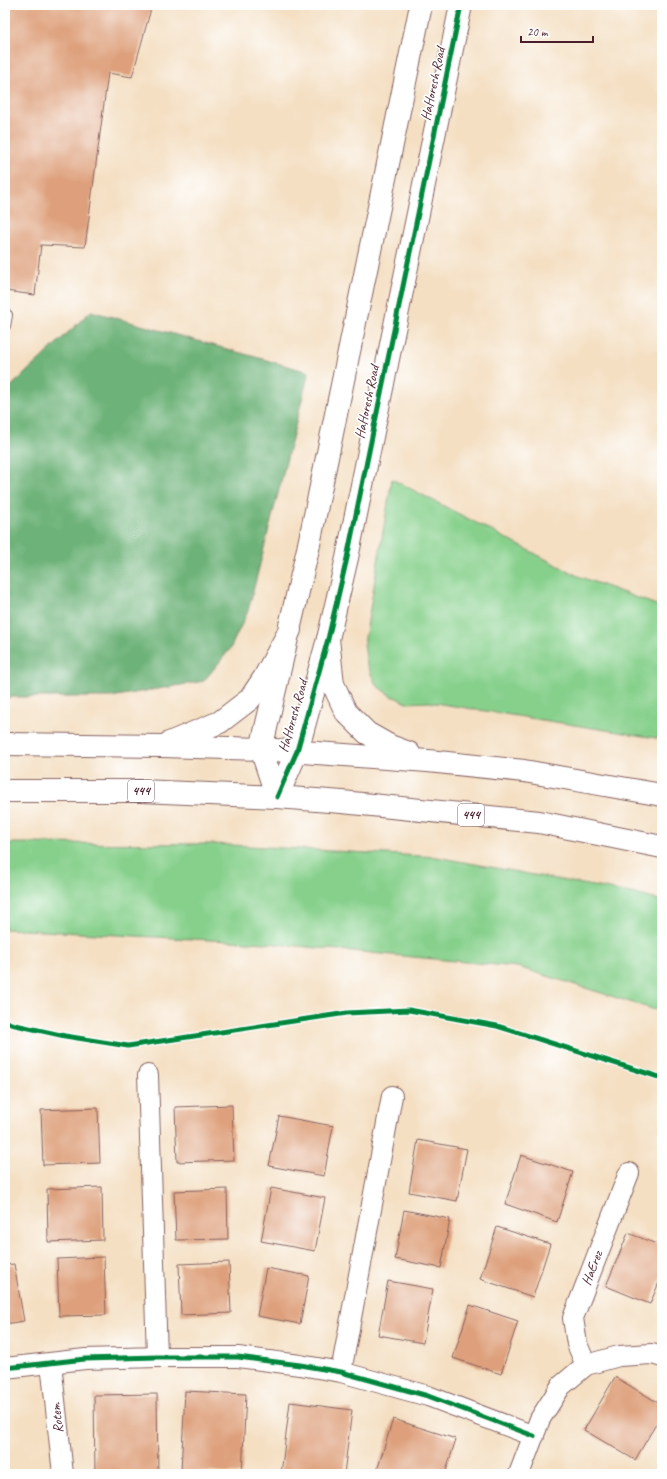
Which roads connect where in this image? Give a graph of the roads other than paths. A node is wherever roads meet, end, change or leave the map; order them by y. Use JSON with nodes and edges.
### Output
{"nodes":[{"id":1,"x":421,"y":5,"type":"edge"},
{"id":2,"x":461,"y":5,"type":"edge"},
{"id":3,"x":7,"y":314,"type":"dead end"},
{"id":4,"x":5,"y":326,"type":"edge"},
{"id":5,"x":290,"y":630,"type":"junction"},
{"id":6,"x":328,"y":639,"type":"junction"},
{"id":7,"x":5,"y":744,"type":"edge"},
{"id":8,"x":162,"y":746,"type":"junction"},
{"id":9,"x":261,"y":749,"type":"junction"},
{"id":10,"x":297,"y":751,"type":"junction"},
{"id":11,"x":428,"y":761,"type":"junction"},
{"id":12,"x":5,"y":791,"type":"edge"},
{"id":13,"x":662,"y":795,"type":"edge"},
{"id":14,"x":277,"y":798,"type":"junction"},
{"id":15,"x":662,"y":847,"type":"edge"},
{"id":16,"x":148,"y":1075,"type":"dead end"},
{"id":17,"x":392,"y":1096,"type":"dead end"},
{"id":18,"x":629,"y":1173,"type":"dead end"},
{"id":19,"x":158,"y":1357,"type":"junction"},
{"id":20,"x":662,"y":1357,"type":"edge"},
{"id":21,"x":52,"y":1362,"type":"junction"},
{"id":22,"x":586,"y":1364,"type":"junction"},
{"id":23,"x":5,"y":1368,"type":"edge"},
{"id":24,"x":341,"y":1372,"type":"junction"},
{"id":25,"x":534,"y":1436,"type":"junction"},
{"id":26,"x":63,"y":1474,"type":"edge"},
{"id":27,"x":519,"y":1474,"type":"edge"}],
"edges":[{"from":1,"to":5,"type":"main road","name":"HaHoresh Road"},
{"from":2,"to":6,"type":"main road","name":"HaHoresh Road"},
{"from":3,"to":4,"type":"lane"},
{"from":5,"to":8,"type":"main road"},
{"from":5,"to":9,"type":"main road","name":"HaHoresh Road"},
{"from":6,"to":10,"type":"main road","name":"HaHoresh Road"},
{"from":6,"to":11,"type":"main road"},
{"from":7,"to":8,"type":"main road"},
{"from":8,"to":9,"type":"main road"},
{"from":9,"to":10,"type":"main road"},
{"from":9,"to":14,"type":"main road","name":"HaHoresh Road"},
{"from":10,"to":11,"type":"main road"},
{"from":10,"to":14,"type":"main road","name":"HaHoresh Road"},
{"from":11,"to":13,"type":"main road"},
{"from":12,"to":14,"type":"main road","number":"444"},
{"from":14,"to":15,"type":"main road","number":"444"},
{"from":16,"to":19,"type":"street"},
{"from":17,"to":24,"type":"street"},
{"from":18,"to":22,"type":"street","name":"HaErez"},
{"from":19,"to":21,"type":"street"},
{"from":19,"to":24,"type":"street"},
{"from":20,"to":22,"type":"street"},
{"from":21,"to":23,"type":"street"},
{"from":21,"to":26,"type":"street","name":"Rotem"},
{"from":22,"to":25,"type":"street"},
{"from":24,"to":25,"type":"street"},
{"from":25,"to":27,"type":"street"}]}
